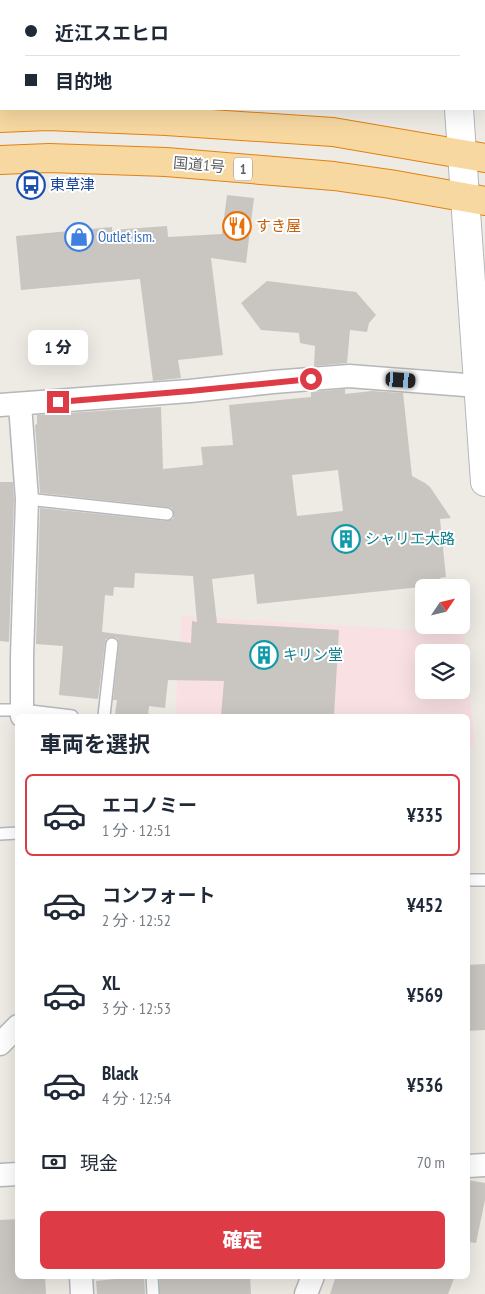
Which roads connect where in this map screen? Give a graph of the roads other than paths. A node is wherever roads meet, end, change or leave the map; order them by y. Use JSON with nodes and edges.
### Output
{"nodes":[{"id":1,"x":459,"y":110,"type":"edge"},
{"id":2,"x":0,"y":118,"type":"edge"},
{"id":3,"x":473,"y":156,"type":"edge"},
{"id":4,"x":0,"y":160,"type":"edge"},
{"id":5,"x":475,"y":199,"type":"edge"},
{"id":6,"x":478,"y":386,"type":"junction"},
{"id":7,"x":10,"y":405,"type":"edge"},
{"id":8,"x":485,"y":482,"type":"edge"},
{"id":9,"x":27,"y":500,"type":"junction"},
{"id":10,"x":167,"y":514,"type":"dead end"},
{"id":11,"x":112,"y":644,"type":"dead end"},
{"id":12,"x":15,"y":712,"type":"edge"},
{"id":13,"x":44,"y":714,"type":"edge"},
{"id":14,"x":104,"y":714,"type":"edge"},
{"id":15,"x":15,"y":833,"type":"edge"},
{"id":16,"x":0,"y":834,"type":"edge"},
{"id":17,"x":470,"y":880,"type":"edge"},
{"id":18,"x":485,"y":880,"type":"edge"},
{"id":19,"x":15,"y":1029,"type":"edge"},
{"id":20,"x":0,"y":1044,"type":"edge"},
{"id":21,"x":485,"y":1165,"type":"edge"},
{"id":22,"x":470,"y":1166,"type":"edge"},
{"id":23,"x":15,"y":1174,"type":"edge"},
{"id":24,"x":0,"y":1175,"type":"edge"},
{"id":25,"x":81,"y":1279,"type":"edge"},
{"id":26,"x":152,"y":1279,"type":"edge"},
{"id":27,"x":312,"y":1279,"type":"edge"},
{"id":28,"x":82,"y":1294,"type":"edge"},
{"id":29,"x":153,"y":1294,"type":"edge"},
{"id":30,"x":306,"y":1294,"type":"edge"}],
"edges":[{"from":1,"to":3,"type":"street"},
{"from":2,"to":3,"type":"highway"},
{"from":3,"to":5,"type":"street"},
{"from":4,"to":5,"type":"highway","name":"国道1号","number":"1"},
{"from":5,"to":6,"type":"street"},
{"from":6,"to":7,"type":"street"},
{"from":6,"to":8,"type":"street"},
{"from":7,"to":9,"type":"street"},
{"from":9,"to":10,"type":"lane"},
{"from":9,"to":12,"type":"street"},
{"from":11,"to":14,"type":"lane"},
{"from":12,"to":13,"type":"lane"},
{"from":15,"to":16,"type":"lane"},
{"from":17,"to":18,"type":"lane"},
{"from":19,"to":20,"type":"street"},
{"from":21,"to":22,"type":"street"},
{"from":23,"to":24,"type":"street"},
{"from":25,"to":28,"type":"street"},
{"from":26,"to":29,"type":"lane"},
{"from":27,"to":30,"type":"street"}]}
